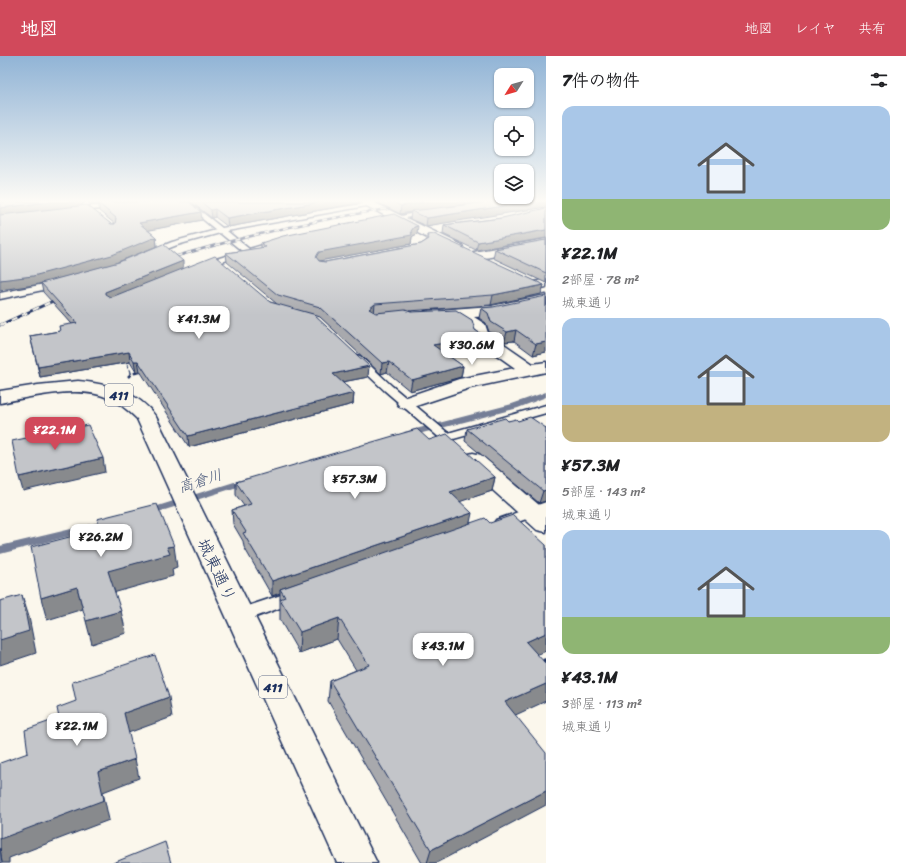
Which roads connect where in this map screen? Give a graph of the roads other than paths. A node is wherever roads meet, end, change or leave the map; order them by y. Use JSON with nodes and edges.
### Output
{"nodes":[{"id":1,"x":189,"y":240,"type":"edge"},
{"id":2,"x":232,"y":240,"type":"edge"},
{"id":3,"x":433,"y":240,"type":"edge"},
{"id":4,"x":282,"y":241,"type":"edge"},
{"id":5,"x":546,"y":243,"type":"edge"},
{"id":6,"x":247,"y":251,"type":"junction"},
{"id":7,"x":144,"y":256,"type":"edge"},
{"id":8,"x":474,"y":256,"type":"junction"},
{"id":9,"x":217,"y":260,"type":"junction"},
{"id":10,"x":494,"y":266,"type":"edge"},
{"id":11,"x":196,"y":268,"type":"edge"},
{"id":12,"x":229,"y":270,"type":"edge"},
{"id":13,"x":522,"y":279,"type":"edge"},
{"id":14,"x":65,"y":282,"type":"edge"},
{"id":15,"x":542,"y":286,"type":"edge"},
{"id":16,"x":0,"y":296,"type":"edge"},
{"id":17,"x":546,"y":300,"type":"edge"},
{"id":18,"x":458,"y":312,"type":"junction"},
{"id":19,"x":418,"y":315,"type":"edge"},
{"id":20,"x":347,"y":350,"type":"edge"},
{"id":21,"x":538,"y":368,"type":"edge"},
{"id":22,"x":0,"y":397,"type":"edge"},
{"id":23,"x":407,"y":403,"type":"junction"},
{"id":24,"x":546,"y":409,"type":"edge"},
{"id":25,"x":446,"y":437,"type":"junction"},
{"id":26,"x":542,"y":514,"type":"edge"},
{"id":27,"x":488,"y":528,"type":"edge"},
{"id":28,"x":307,"y":592,"type":"edge"},
{"id":29,"x":239,"y":616,"type":"junction"},
{"id":30,"x":357,"y":863,"type":"edge"}],
"edges":[{"from":1,"to":7,"type":"lane"},
{"from":2,"to":6,"type":"lane"},
{"from":3,"to":8,"type":"main road"},
{"from":4,"to":6,"type":"lane"},
{"from":5,"to":8,"type":"main road"},
{"from":6,"to":9,"type":"lane"},
{"from":8,"to":10,"type":"main road"},
{"from":9,"to":11,"type":"lane"},
{"from":9,"to":12,"type":"lane"},
{"from":13,"to":15,"type":"main road"},
{"from":14,"to":16,"type":"lane"},
{"from":17,"to":18,"type":"main road"},
{"from":18,"to":19,"type":"main road"},
{"from":18,"to":21,"type":"main road"},
{"from":20,"to":23,"type":"lane"},
{"from":21,"to":23,"type":"main road"},
{"from":22,"to":29,"type":"main road","name":"城東通り","number":"411"},
{"from":23,"to":25,"type":"lane"},
{"from":24,"to":25,"type":"lane"},
{"from":25,"to":26,"type":"main road"},
{"from":26,"to":27,"type":"lane"},
{"from":28,"to":29,"type":"lane"},
{"from":29,"to":30,"type":"main road","name":"城東通り","number":"411"}]}
